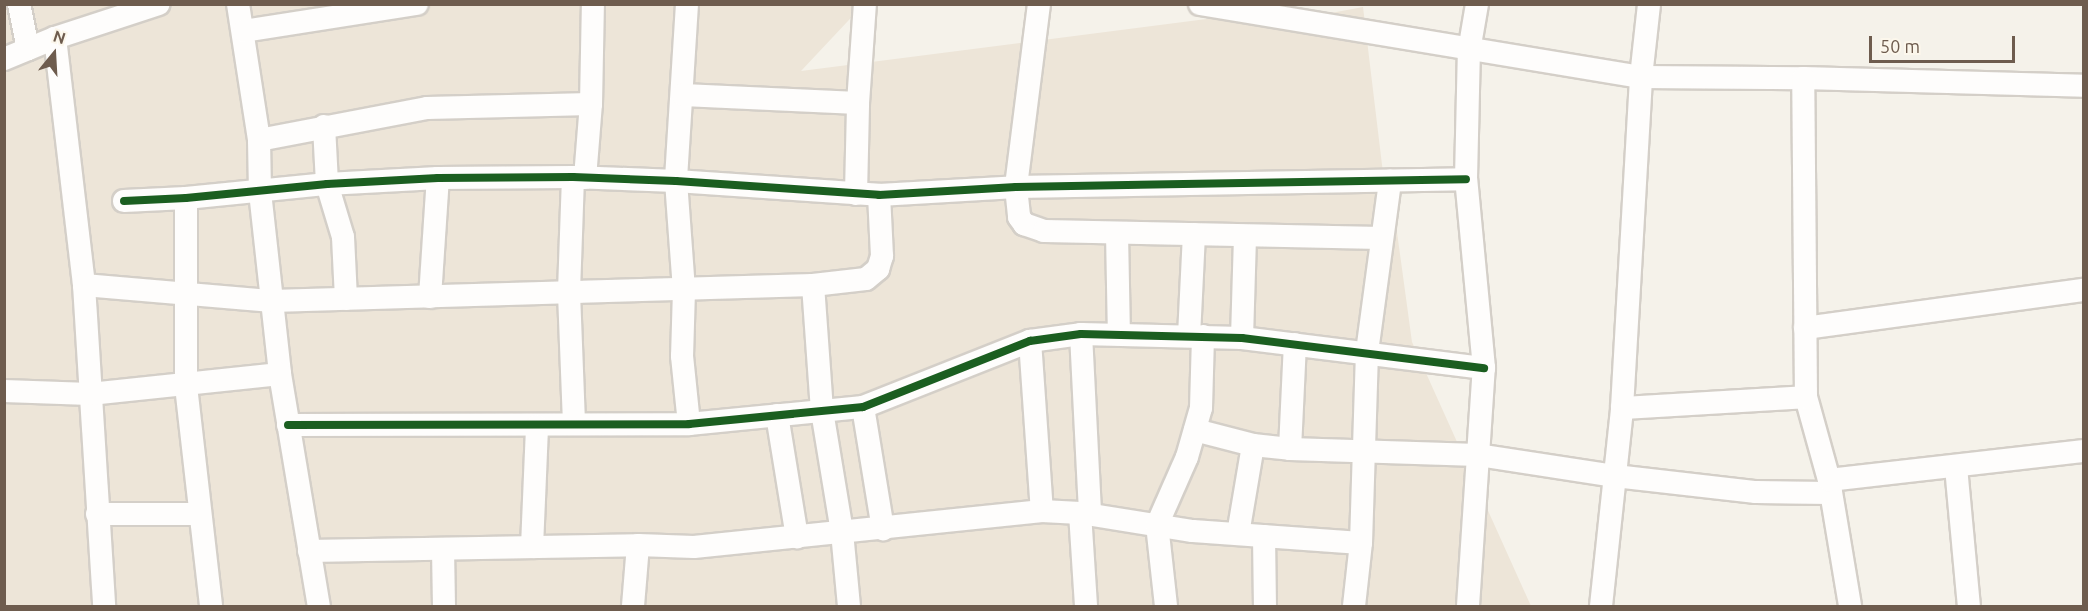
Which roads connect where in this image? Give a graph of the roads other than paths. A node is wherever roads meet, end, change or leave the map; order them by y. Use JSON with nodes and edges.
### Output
{"nodes":[{"id":1,"x":19,"y":4,"type":"edge"},
{"id":2,"x":159,"y":4,"type":"edge"},
{"id":3,"x":238,"y":4,"type":"edge"},
{"id":4,"x":417,"y":4,"type":"edge"},
{"id":5,"x":593,"y":4,"type":"edge"},
{"id":6,"x":687,"y":4,"type":"edge"},
{"id":7,"x":865,"y":4,"type":"edge"},
{"id":8,"x":1039,"y":4,"type":"edge"},
{"id":9,"x":1200,"y":4,"type":"edge"},
{"id":10,"x":1477,"y":4,"type":"edge"},
{"id":11,"x":1649,"y":4,"type":"edge"},
{"id":12,"x":284,"y":15,"type":"edge"},
{"id":13,"x":244,"y":31,"type":"junction"},
{"id":14,"x":55,"y":38,"type":"junction"},
{"id":15,"x":28,"y":49,"type":"junction"},
{"id":16,"x":1469,"y":51,"type":"junction"},
{"id":17,"x":4,"y":59,"type":"edge"},
{"id":18,"x":1641,"y":77,"type":"junction"},
{"id":19,"x":1803,"y":78,"type":"junction"},
{"id":20,"x":2084,"y":86,"type":"edge"},
{"id":21,"x":683,"y":95,"type":"junction"},
{"id":22,"x":858,"y":103,"type":"junction"},
{"id":23,"x":591,"y":104,"type":"junction"},
{"id":24,"x":324,"y":126,"type":"junction"},
{"id":25,"x":258,"y":140,"type":"junction"},
{"id":26,"x":438,"y":178,"type":"junction"},
{"id":27,"x":579,"y":178,"type":"junction"},
{"id":28,"x":1466,"y":179,"type":"junction"},
{"id":29,"x":1390,"y":180,"type":"junction"},
{"id":30,"x":676,"y":181,"type":"junction"},
{"id":31,"x":327,"y":184,"type":"junction"},
{"id":32,"x":1016,"y":187,"type":"junction"},
{"id":33,"x":260,"y":192,"type":"junction"},
{"id":34,"x":868,"y":194,"type":"junction"},
{"id":35,"x":186,"y":198,"type":"junction"},
{"id":36,"x":124,"y":201,"type":"dead end"},
{"id":37,"x":1117,"y":232,"type":"junction"},
{"id":38,"x":1194,"y":234,"type":"junction"},
{"id":39,"x":1245,"y":236,"type":"junction"},
{"id":40,"x":1382,"y":238,"type":"junction"},
{"id":41,"x":84,"y":285,"type":"junction"},
{"id":42,"x":813,"y":285,"type":"junction"},
{"id":43,"x":684,"y":290,"type":"junction"},
{"id":44,"x":2084,"y":290,"type":"edge"},
{"id":45,"x":569,"y":293,"type":"junction"},
{"id":46,"x":184,"y":294,"type":"junction"},
{"id":47,"x":430,"y":297,"type":"junction"},
{"id":48,"x":346,"y":299,"type":"junction"},
{"id":49,"x":272,"y":301,"type":"junction"},
{"id":50,"x":1805,"y":328,"type":"junction"},
{"id":51,"x":1119,"y":333,"type":"junction"},
{"id":52,"x":1081,"y":334,"type":"junction"},
{"id":53,"x":1196,"y":336,"type":"junction"},
{"id":54,"x":1242,"y":338,"type":"junction"},
{"id":55,"x":1030,"y":341,"type":"junction"},
{"id":56,"x":1295,"y":344,"type":"junction"},
{"id":57,"x":1366,"y":352,"type":"junction"},
{"id":58,"x":1484,"y":368,"type":"junction"},
{"id":59,"x":280,"y":374,"type":"junction"},
{"id":60,"x":186,"y":386,"type":"junction"},
{"id":61,"x":4,"y":391,"type":"edge"},
{"id":62,"x":90,"y":394,"type":"junction"},
{"id":63,"x":1806,"y":397,"type":"junction"},
{"id":64,"x":863,"y":407,"type":"junction"},
{"id":65,"x":1622,"y":408,"type":"junction"},
{"id":66,"x":822,"y":411,"type":"junction"},
{"id":67,"x":777,"y":415,"type":"junction"},
{"id":68,"x":574,"y":424,"type":"junction"},
{"id":69,"x":689,"y":424,"type":"junction"},
{"id":70,"x":288,"y":425,"type":"junction"},
{"id":71,"x":537,"y":426,"type":"junction"},
{"id":72,"x":1195,"y":430,"type":"junction"},
{"id":73,"x":1253,"y":445,"type":"junction"},
{"id":74,"x":1290,"y":449,"type":"junction"},
{"id":75,"x":2084,"y":451,"type":"edge"},
{"id":76,"x":1364,"y":453,"type":"junction"},
{"id":77,"x":1478,"y":455,"type":"junction"},
{"id":78,"x":1956,"y":467,"type":"junction"},
{"id":79,"x":1615,"y":476,"type":"junction"},
{"id":80,"x":1830,"y":487,"type":"junction"},
{"id":81,"x":1042,"y":511,"type":"junction"},
{"id":82,"x":1085,"y":513,"type":"junction"},
{"id":83,"x":97,"y":514,"type":"junction"},
{"id":84,"x":200,"y":514,"type":"junction"},
{"id":85,"x":1157,"y":525,"type":"junction"},
{"id":86,"x":883,"y":529,"type":"junction"},
{"id":87,"x":842,"y":532,"type":"junction"},
{"id":88,"x":1238,"y":534,"type":"junction"},
{"id":89,"x":1264,"y":536,"type":"junction"},
{"id":90,"x":797,"y":537,"type":"junction"},
{"id":91,"x":1361,"y":543,"type":"junction"},
{"id":92,"x":638,"y":545,"type":"junction"},
{"id":93,"x":532,"y":547,"type":"junction"},
{"id":94,"x":443,"y":549,"type":"junction"},
{"id":95,"x":309,"y":551,"type":"junction"},
{"id":96,"x":104,"y":606,"type":"edge"},
{"id":97,"x":211,"y":606,"type":"edge"},
{"id":98,"x":319,"y":606,"type":"edge"},
{"id":99,"x":444,"y":606,"type":"edge"},
{"id":100,"x":633,"y":606,"type":"edge"},
{"id":101,"x":849,"y":606,"type":"edge"},
{"id":102,"x":1086,"y":606,"type":"edge"},
{"id":103,"x":1166,"y":606,"type":"edge"},
{"id":104,"x":1265,"y":606,"type":"edge"},
{"id":105,"x":1354,"y":606,"type":"edge"},
{"id":106,"x":1468,"y":606,"type":"edge"},
{"id":107,"x":1601,"y":606,"type":"edge"},
{"id":108,"x":1850,"y":606,"type":"edge"},
{"id":109,"x":1969,"y":606,"type":"edge"}],
"edges":[{"from":1,"to":15,"type":"street"},
{"from":2,"to":14,"type":"street"},
{"from":3,"to":13,"type":"street"},
{"from":4,"to":12,"type":"street"},
{"from":5,"to":23,"type":"street"},
{"from":6,"to":21,"type":"street"},
{"from":7,"to":22,"type":"street"},
{"from":8,"to":32,"type":"street"},
{"from":9,"to":16,"type":"street"},
{"from":10,"to":16,"type":"street"},
{"from":11,"to":18,"type":"street"},
{"from":12,"to":13,"type":"street"},
{"from":13,"to":25,"type":"street"},
{"from":14,"to":15,"type":"street"},
{"from":14,"to":41,"type":"street"},
{"from":15,"to":17,"type":"street"},
{"from":16,"to":18,"type":"street"},
{"from":16,"to":28,"type":"street"},
{"from":18,"to":19,"type":"street"},
{"from":18,"to":65,"type":"street"},
{"from":19,"to":20,"type":"street"},
{"from":19,"to":50,"type":"street"},
{"from":21,"to":22,"type":"street"},
{"from":21,"to":30,"type":"street"},
{"from":22,"to":34,"type":"street"},
{"from":23,"to":24,"type":"street"},
{"from":23,"to":27,"type":"street"},
{"from":24,"to":25,"type":"street"},
{"from":24,"to":31,"type":"street"},
{"from":25,"to":33,"type":"street"},
{"from":26,"to":27,"type":"street"},
{"from":26,"to":31,"type":"street"},
{"from":26,"to":47,"type":"street"},
{"from":27,"to":30,"type":"street"},
{"from":27,"to":45,"type":"street"},
{"from":28,"to":29,"type":"street"},
{"from":28,"to":58,"type":"street"},
{"from":29,"to":32,"type":"street"},
{"from":29,"to":40,"type":"street"},
{"from":30,"to":34,"type":"street"},
{"from":30,"to":43,"type":"street"},
{"from":31,"to":33,"type":"street"},
{"from":31,"to":48,"type":"street"},
{"from":32,"to":34,"type":"street"},
{"from":32,"to":37,"type":"street"},
{"from":33,"to":35,"type":"street"},
{"from":33,"to":49,"type":"street"},
{"from":34,"to":42,"type":"street"},
{"from":35,"to":36,"type":"street"},
{"from":35,"to":46,"type":"street"},
{"from":37,"to":38,"type":"street"},
{"from":37,"to":51,"type":"street"},
{"from":38,"to":39,"type":"street"},
{"from":38,"to":53,"type":"street"},
{"from":39,"to":40,"type":"street"},
{"from":39,"to":54,"type":"street"},
{"from":40,"to":57,"type":"street"},
{"from":41,"to":46,"type":"street"},
{"from":41,"to":62,"type":"street"},
{"from":42,"to":43,"type":"street"},
{"from":42,"to":66,"type":"street"},
{"from":43,"to":45,"type":"street"},
{"from":43,"to":69,"type":"street"},
{"from":44,"to":50,"type":"street"},
{"from":45,"to":47,"type":"street"},
{"from":45,"to":68,"type":"street"},
{"from":46,"to":49,"type":"street"},
{"from":46,"to":60,"type":"street"},
{"from":47,"to":48,"type":"street"},
{"from":48,"to":49,"type":"street"},
{"from":49,"to":59,"type":"street"},
{"from":50,"to":63,"type":"street"},
{"from":51,"to":52,"type":"street"},
{"from":51,"to":53,"type":"street"},
{"from":52,"to":55,"type":"street"},
{"from":52,"to":82,"type":"street"},
{"from":53,"to":54,"type":"street"},
{"from":53,"to":72,"type":"street"},
{"from":54,"to":56,"type":"street"},
{"from":55,"to":64,"type":"street"},
{"from":55,"to":81,"type":"street"},
{"from":56,"to":57,"type":"street"},
{"from":56,"to":74,"type":"street"},
{"from":57,"to":58,"type":"street"},
{"from":57,"to":76,"type":"street"},
{"from":58,"to":77,"type":"street"},
{"from":59,"to":60,"type":"street"},
{"from":59,"to":70,"type":"street"},
{"from":60,"to":62,"type":"street"},
{"from":60,"to":84,"type":"street"},
{"from":61,"to":62,"type":"street"},
{"from":62,"to":83,"type":"street"},
{"from":63,"to":65,"type":"street"},
{"from":63,"to":80,"type":"street"},
{"from":64,"to":66,"type":"street"},
{"from":64,"to":86,"type":"street"},
{"from":65,"to":79,"type":"street"},
{"from":66,"to":67,"type":"street"},
{"from":66,"to":87,"type":"street"},
{"from":67,"to":69,"type":"street"},
{"from":67,"to":90,"type":"street"},
{"from":68,"to":69,"type":"street"},
{"from":68,"to":71,"type":"street"},
{"from":70,"to":71,"type":"street"},
{"from":70,"to":95,"type":"street"},
{"from":71,"to":93,"type":"street"},
{"from":72,"to":73,"type":"street"},
{"from":72,"to":85,"type":"street"},
{"from":73,"to":74,"type":"street"},
{"from":73,"to":88,"type":"street"},
{"from":74,"to":76,"type":"street"},
{"from":75,"to":78,"type":"street"},
{"from":76,"to":77,"type":"street"},
{"from":76,"to":91,"type":"street"},
{"from":77,"to":79,"type":"street"},
{"from":77,"to":106,"type":"street"},
{"from":78,"to":80,"type":"street"},
{"from":78,"to":109,"type":"street"},
{"from":79,"to":80,"type":"street"},
{"from":79,"to":107,"type":"street"},
{"from":80,"to":108,"type":"street"},
{"from":81,"to":82,"type":"street"},
{"from":81,"to":86,"type":"street"},
{"from":82,"to":85,"type":"street"},
{"from":82,"to":102,"type":"street"},
{"from":83,"to":84,"type":"street"},
{"from":83,"to":96,"type":"street"},
{"from":84,"to":97,"type":"street"},
{"from":85,"to":88,"type":"street"},
{"from":85,"to":103,"type":"street"},
{"from":86,"to":87,"type":"street"},
{"from":87,"to":90,"type":"street"},
{"from":87,"to":101,"type":"street"},
{"from":88,"to":89,"type":"street"},
{"from":89,"to":91,"type":"street"},
{"from":89,"to":104,"type":"street"},
{"from":90,"to":92,"type":"street"},
{"from":91,"to":105,"type":"street"},
{"from":92,"to":93,"type":"street"},
{"from":92,"to":100,"type":"street"},
{"from":93,"to":94,"type":"street"},
{"from":94,"to":95,"type":"street"},
{"from":94,"to":99,"type":"street"},
{"from":95,"to":98,"type":"street"}]}
